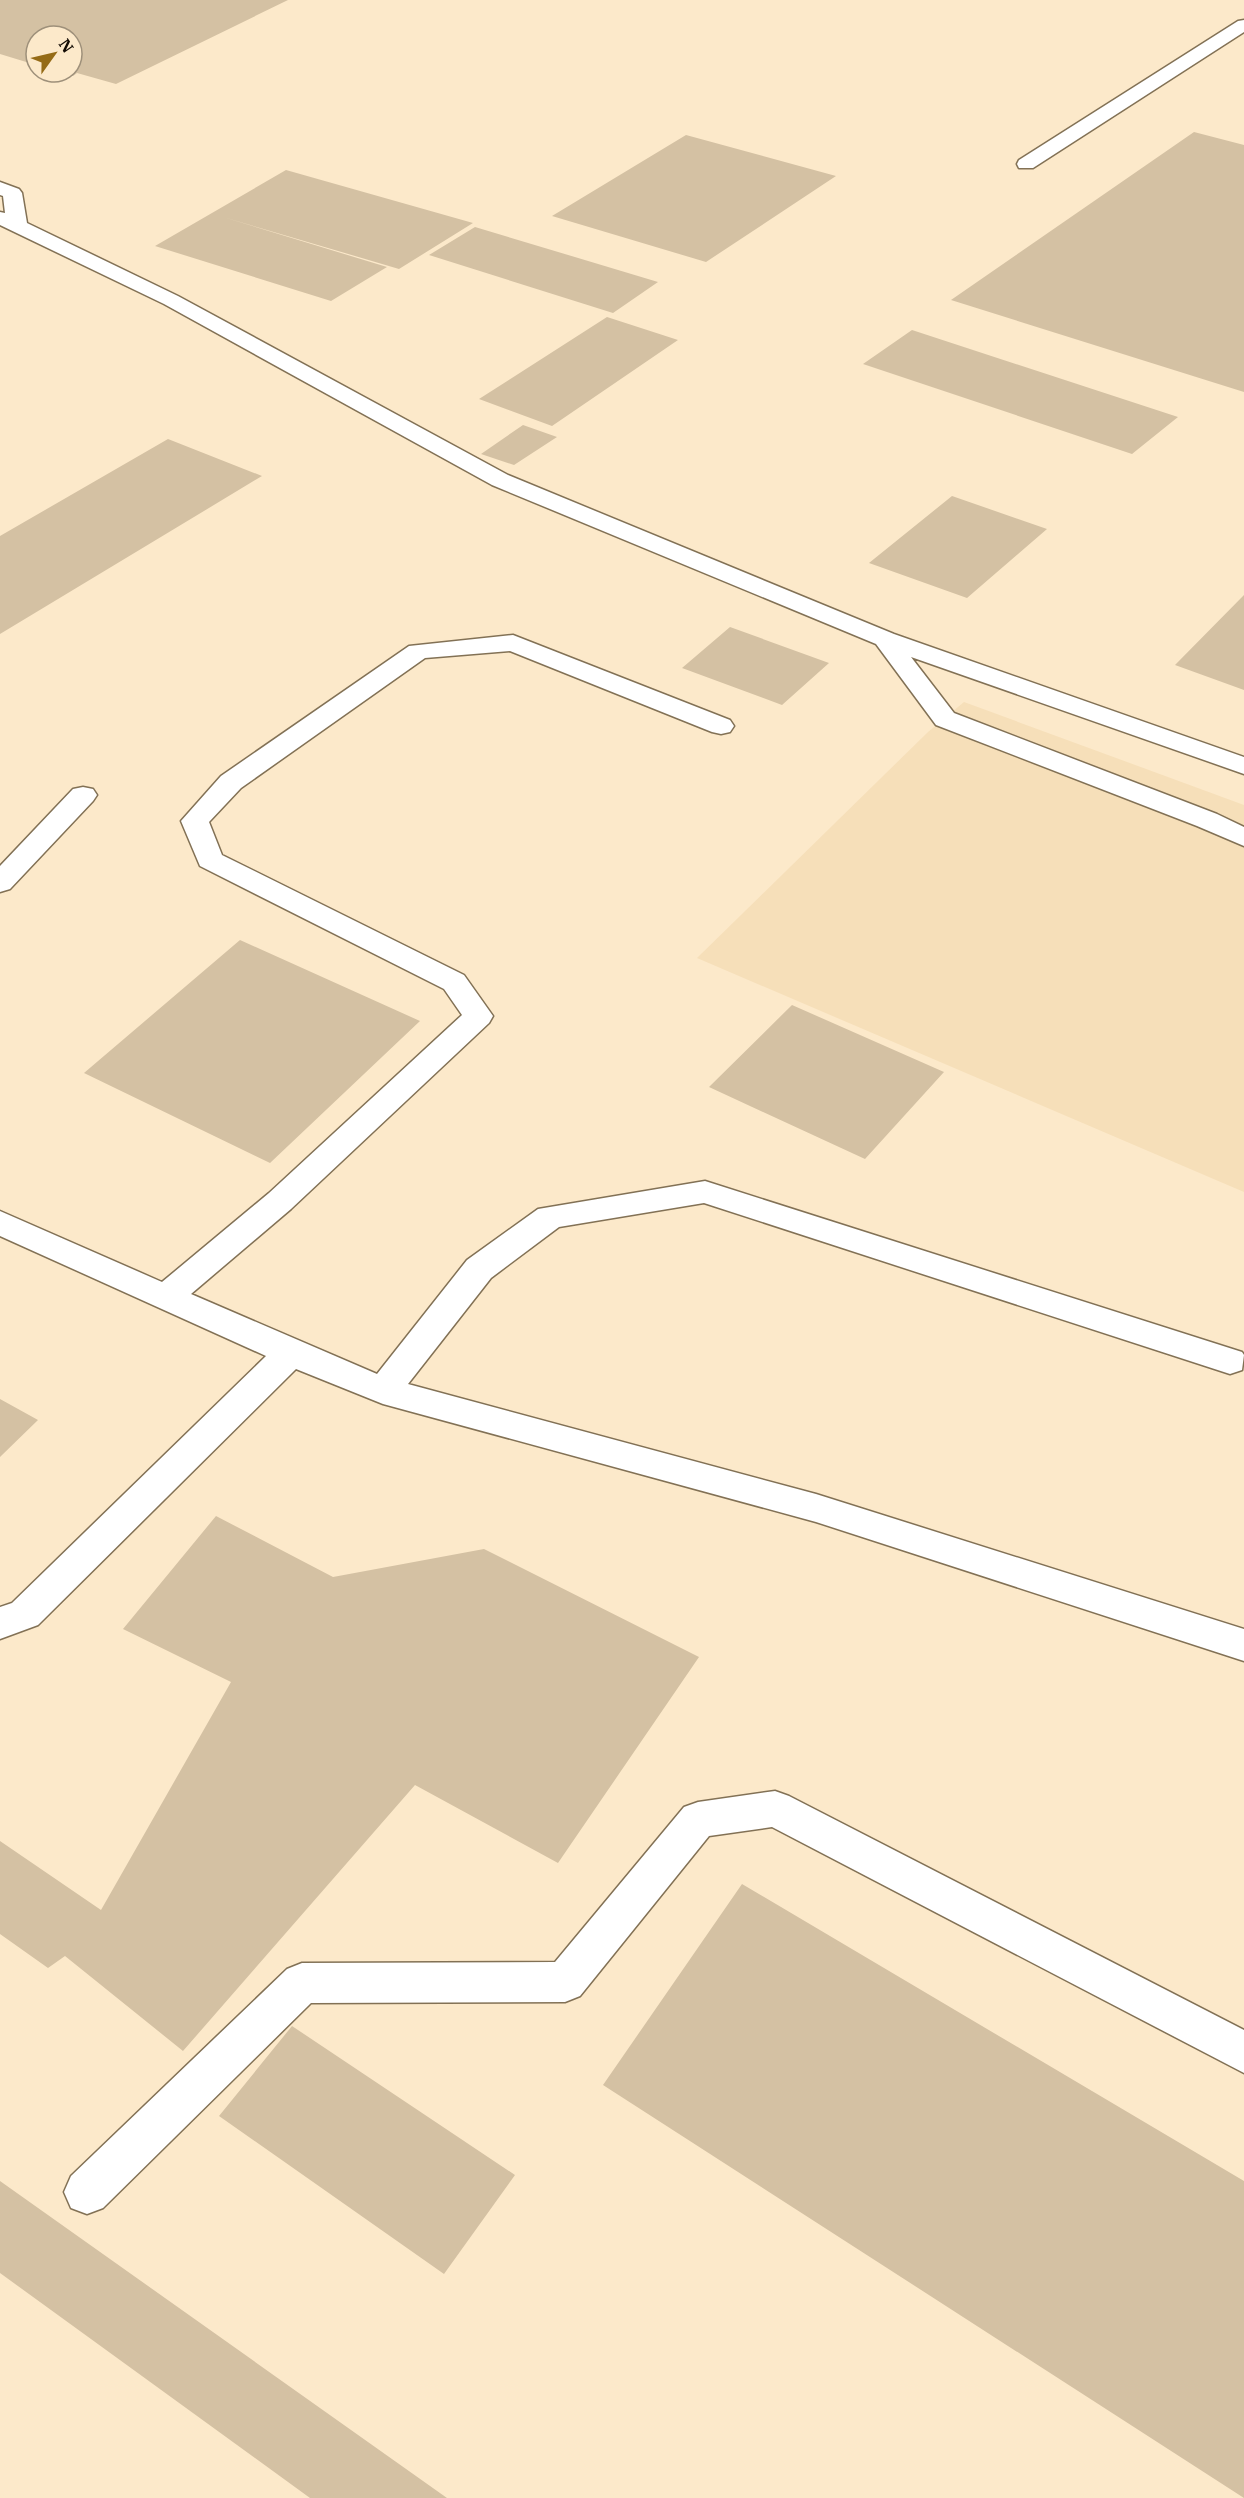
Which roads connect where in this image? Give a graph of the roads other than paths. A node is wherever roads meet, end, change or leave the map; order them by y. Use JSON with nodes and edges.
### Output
{"nodes":[{"id":1,"x":1244,"y":26,"type":"edge"},
{"id":2,"x":1026,"y":164,"type":"dead end"},
{"id":3,"x":0,"y":188,"type":"edge"},
{"id":4,"x":9,"y":222,"type":"edge"},
{"id":5,"x":885,"y":639,"type":"junction"},
{"id":6,"x":721,"y":726,"type":"dead end"},
{"id":7,"x":1244,"y":766,"type":"edge"},
{"id":8,"x":83,"y":795,"type":"dead end"},
{"id":9,"x":1244,"y":838,"type":"edge"},
{"id":10,"x":0,"y":883,"type":"edge"},
{"id":11,"x":0,"y":1222,"type":"edge"},
{"id":12,"x":165,"y":1298,"type":"junction"},
{"id":13,"x":291,"y":1353,"type":"junction"},
{"id":14,"x":1230,"y":1361,"type":"dead end"},
{"id":15,"x":383,"y":1391,"type":"junction"},
{"id":16,"x":0,"y":1623,"type":"edge"},
{"id":17,"x":1244,"y":1645,"type":"edge"},
{"id":18,"x":1244,"y":2052,"type":"edge"},
{"id":19,"x":87,"y":2192,"type":"dead end"}],
"edges":[{"from":1,"to":2,"type":"lane"},
{"from":3,"to":4,"type":"lane"},
{"from":4,"to":5,"type":"lane"},
{"from":5,"to":7,"type":"lane"},
{"from":5,"to":9,"type":"lane"},
{"from":6,"to":12,"type":"lane"},
{"from":8,"to":10,"type":"lane"},
{"from":11,"to":12,"type":"lane"},
{"from":12,"to":13,"type":"lane"},
{"from":13,"to":15,"type":"lane"},
{"from":13,"to":16,"type":"lane"},
{"from":14,"to":15,"type":"lane"},
{"from":15,"to":17,"type":"lane"},
{"from":18,"to":19,"type":"lane"}]}
